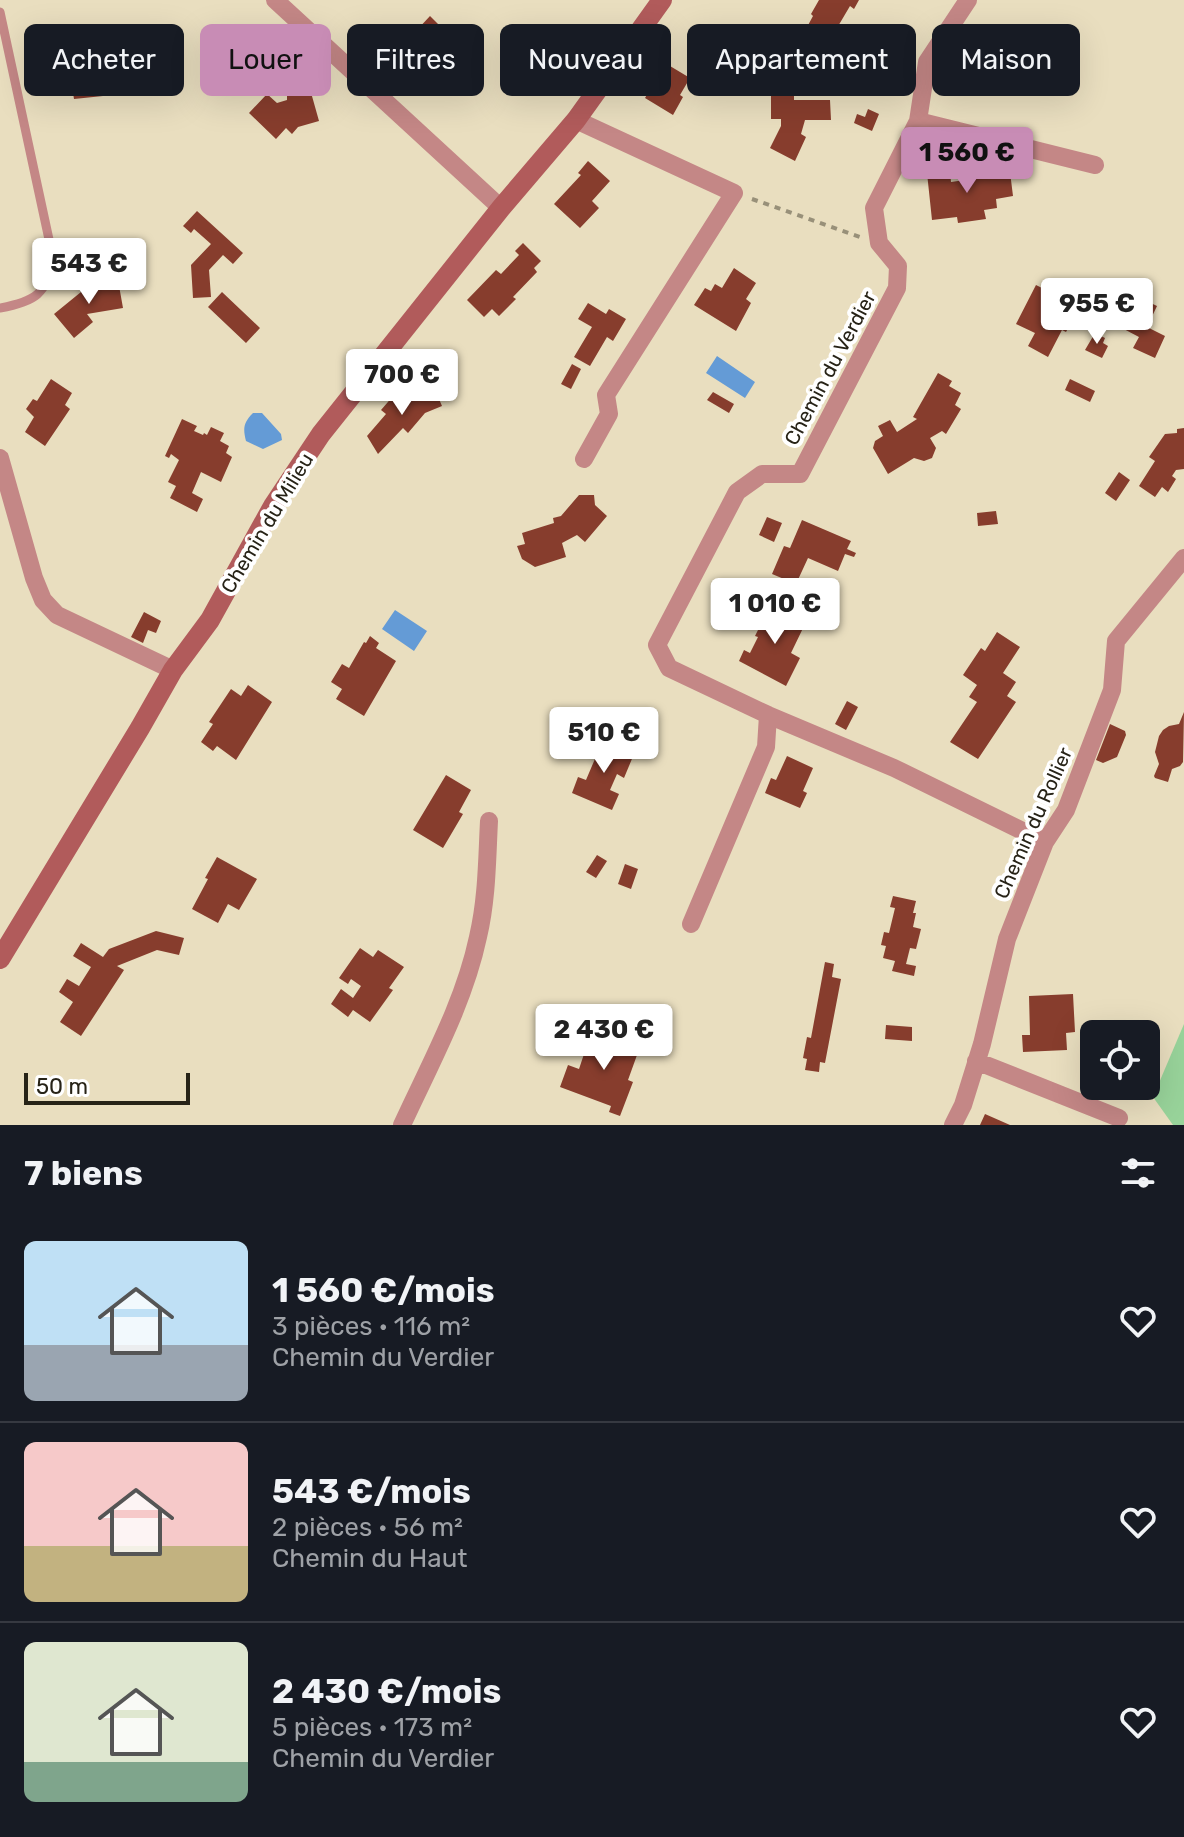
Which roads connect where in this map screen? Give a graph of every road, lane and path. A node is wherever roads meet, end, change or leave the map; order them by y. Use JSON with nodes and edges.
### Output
{"nodes":[{"id":1,"x":275,"y":0,"type":"edge"},
{"id":2,"x":662,"y":0,"type":"edge"},
{"id":3,"x":968,"y":0,"type":"edge"},
{"id":4,"x":0,"y":12,"type":"edge"},
{"id":5,"x":576,"y":120,"type":"junction"},
{"id":6,"x":918,"y":121,"type":"junction"},
{"id":7,"x":1095,"y":165,"type":"dead end"},
{"id":8,"x":734,"y":193,"type":"junction"},
{"id":9,"x":501,"y":208,"type":"junction"},
{"id":10,"x":879,"y":243,"type":"junction"},
{"id":11,"x":0,"y":308,"type":"edge"},
{"id":12,"x":0,"y":458,"type":"edge"},
{"id":13,"x":584,"y":459,"type":"dead end"},
{"id":14,"x":1184,"y":558,"type":"edge"},
{"id":15,"x":173,"y":670,"type":"junction"},
{"id":16,"x":768,"y":715,"type":"junction"},
{"id":17,"x":489,"y":821,"type":"dead end"},
{"id":18,"x":1045,"y":842,"type":"junction"},
{"id":19,"x":691,"y":924,"type":"dead end"},
{"id":20,"x":0,"y":959,"type":"edge"},
{"id":21,"x":976,"y":1061,"type":"junction"},
{"id":22,"x":1119,"y":1118,"type":"dead end"},
{"id":23,"x":402,"y":1125,"type":"edge"},
{"id":24,"x":953,"y":1125,"type":"edge"}],
"edges":[{"from":1,"to":9,"type":"street"},
{"from":2,"to":5,"type":"street","name":"Chemin du Milieu"},
{"from":3,"to":6,"type":"street","name":"Chemin du Verdier"},
{"from":4,"to":11,"type":"lane"},
{"from":5,"to":8,"type":"street"},
{"from":5,"to":9,"type":"street","name":"Chemin du Milieu"},
{"from":6,"to":7,"type":"street"},
{"from":6,"to":10,"type":"street","name":"Chemin du Verdier"},
{"from":8,"to":10,"type":"path"},
{"from":8,"to":13,"type":"street"},
{"from":9,"to":15,"type":"street","name":"Chemin du Milieu"},
{"from":10,"to":16,"type":"street","name":"Chemin du Verdier"},
{"from":12,"to":15,"type":"street"},
{"from":14,"to":18,"type":"street","name":"Chemin du Rollier"},
{"from":15,"to":20,"type":"street","name":"Chemin du Milieu"},
{"from":16,"to":18,"type":"street"},
{"from":16,"to":19,"type":"street"},
{"from":17,"to":23,"type":"street"},
{"from":18,"to":21,"type":"street","name":"Chemin du Rollier"},
{"from":21,"to":22,"type":"street"},
{"from":21,"to":24,"type":"street","name":"Chemin du Rollier"}]}
